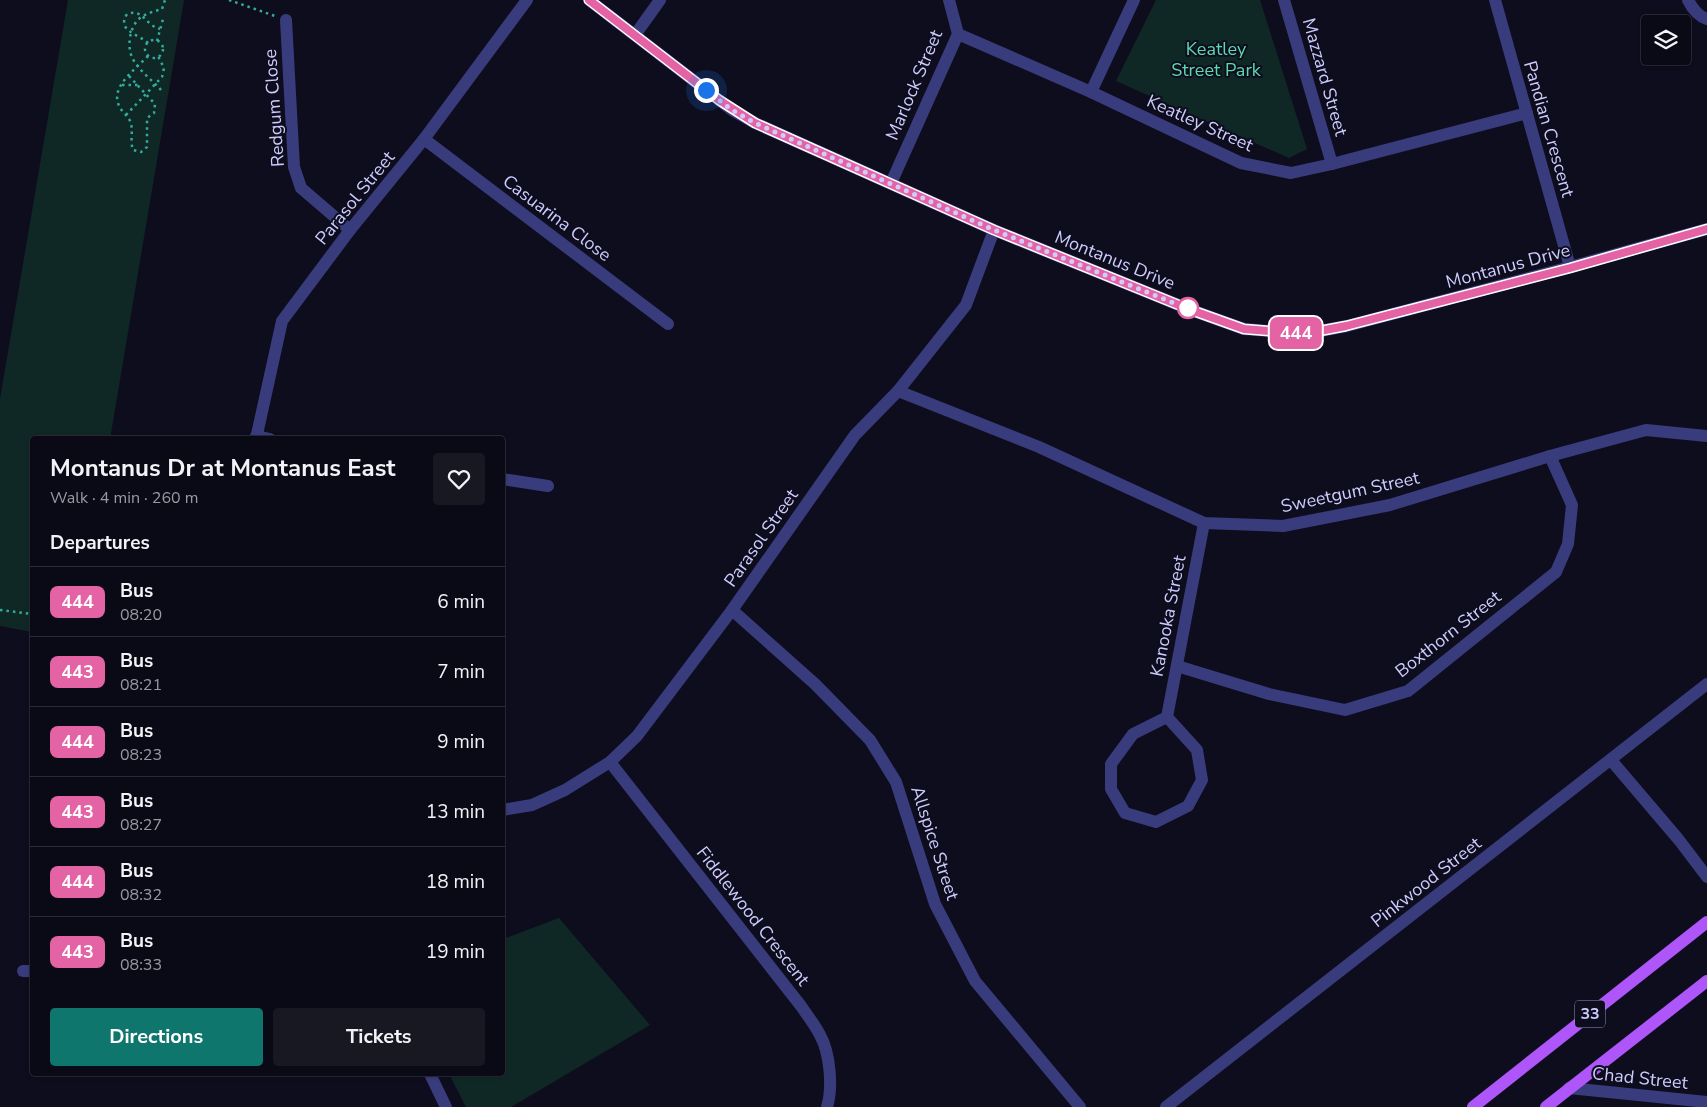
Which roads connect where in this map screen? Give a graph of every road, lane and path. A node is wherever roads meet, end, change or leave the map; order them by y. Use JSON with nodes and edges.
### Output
{"nodes":[{"id":1,"x":165,"y":0,"type":"edge"},
{"id":2,"x":229,"y":0,"type":"edge"},
{"id":3,"x":527,"y":0,"type":"edge"},
{"id":4,"x":589,"y":0,"type":"edge"},
{"id":5,"x":660,"y":0,"type":"edge"},
{"id":6,"x":949,"y":0,"type":"edge"},
{"id":7,"x":1134,"y":0,"type":"edge"},
{"id":8,"x":1284,"y":0,"type":"edge"},
{"id":9,"x":1495,"y":0,"type":"edge"},
{"id":10,"x":1688,"y":0,"type":"edge"},
{"id":11,"x":143,"y":16,"type":"junction"},
{"id":12,"x":1707,"y":19,"type":"edge"},
{"id":13,"x":163,"y":20,"type":"dead end"},
{"id":14,"x":286,"y":20,"type":"joint"},
{"id":15,"x":160,"y":29,"type":"junction"},
{"id":16,"x":131,"y":33,"type":"junction"},
{"id":17,"x":958,"y":34,"type":"junction"},
{"id":18,"x":635,"y":35,"type":"junction"},
{"id":19,"x":157,"y":41,"type":"junction"},
{"id":20,"x":148,"y":43,"type":"junction"},
{"id":21,"x":148,"y":56,"type":"junction"},
{"id":22,"x":158,"y":56,"type":"junction"},
{"id":23,"x":138,"y":67,"type":"junction"},
{"id":24,"x":129,"y":76,"type":"junction"},
{"id":25,"x":138,"y":84,"type":"junction"},
{"id":26,"x":156,"y":84,"type":"junction"},
{"id":27,"x":121,"y":85,"type":"junction"},
{"id":28,"x":161,"y":90,"type":"dead end"},
{"id":29,"x":1091,"y":92,"type":"junction"},
{"id":30,"x":146,"y":94,"type":"junction"},
{"id":31,"x":1527,"y":113,"type":"junction"},
{"id":32,"x":126,"y":115,"type":"junction"},
{"id":33,"x":424,"y":139,"type":"junction"},
{"id":34,"x":1332,"y":164,"type":"junction"},
{"id":35,"x":891,"y":183,"type":"junction"},
{"id":36,"x":1707,"y":229,"type":"edge"},
{"id":37,"x":350,"y":230,"type":"junction"},
{"id":38,"x":994,"y":230,"type":"junction"},
{"id":39,"x":1570,"y":268,"type":"junction"},
{"id":40,"x":668,"y":324,"type":"dead end"},
{"id":41,"x":898,"y":391,"type":"junction"},
{"id":42,"x":256,"y":436,"type":"edge"},
{"id":43,"x":1707,"y":436,"type":"edge"},
{"id":44,"x":1550,"y":456,"type":"junction"},
{"id":45,"x":505,"y":479,"type":"edge"},
{"id":46,"x":548,"y":486,"type":"dead end"},
{"id":47,"x":1204,"y":523,"type":"junction"},
{"id":48,"x":0,"y":610,"type":"edge"},
{"id":49,"x":732,"y":610,"type":"junction"},
{"id":50,"x":30,"y":614,"type":"edge"},
{"id":51,"x":1176,"y":666,"type":"junction"},
{"id":52,"x":1707,"y":684,"type":"edge"},
{"id":53,"x":1167,"y":717,"type":"junction"},
{"id":54,"x":1611,"y":760,"type":"junction"},
{"id":55,"x":610,"y":762,"type":"junction"},
{"id":56,"x":505,"y":810,"type":"edge"},
{"id":57,"x":1707,"y":877,"type":"edge"},
{"id":58,"x":1707,"y":922,"type":"edge"},
{"id":59,"x":1707,"y":981,"type":"edge"},
{"id":60,"x":431,"y":1076,"type":"edge"},
{"id":61,"x":1569,"y":1088,"type":"junction"},
{"id":62,"x":1707,"y":1102,"type":"edge"},
{"id":63,"x":446,"y":1107,"type":"edge"},
{"id":64,"x":827,"y":1107,"type":"edge"},
{"id":65,"x":1080,"y":1107,"type":"edge"},
{"id":66,"x":1166,"y":1107,"type":"edge"},
{"id":67,"x":1473,"y":1107,"type":"edge"},
{"id":68,"x":1546,"y":1107,"type":"edge"}],
"edges":[{"from":1,"to":11,"type":"path"},
{"from":2,"to":14,"type":"path"},
{"from":3,"to":33,"type":"street","name":"Parasol Street"},
{"from":4,"to":18,"type":"street","name":"Montanus Drive"},
{"from":5,"to":18,"type":"street"},
{"from":6,"to":17,"type":"street","name":"Marlock Street"},
{"from":7,"to":29,"type":"street"},
{"from":8,"to":34,"type":"street","name":"Mazzard Street"},
{"from":9,"to":31,"type":"street","name":"Pandian Crescent"},
{"from":10,"to":12,"type":"street"},
{"from":11,"to":15,"type":"path"},
{"from":11,"to":16,"type":"path"},
{"from":11,"to":16,"type":"path"},
{"from":13,"to":15,"type":"path"},
{"from":14,"to":37,"type":"street","name":"Redgum Close"},
{"from":15,"to":19,"type":"path"},
{"from":16,"to":20,"type":"path"},
{"from":16,"to":23,"type":"path"},
{"from":17,"to":29,"type":"street","name":"Keatley Street"},
{"from":17,"to":35,"type":"street","name":"Marlock Street"},
{"from":18,"to":35,"type":"street","name":"Montanus Drive"},
{"from":19,"to":20,"type":"path"},
{"from":19,"to":22,"type":"path"},
{"from":20,"to":21,"type":"path"},
{"from":21,"to":22,"type":"path"},
{"from":21,"to":23,"type":"path"},
{"from":22,"to":26,"type":"path"},
{"from":23,"to":24,"type":"path"},
{"from":23,"to":26,"type":"path"},
{"from":24,"to":25,"type":"path"},
{"from":24,"to":27,"type":"path"},
{"from":25,"to":27,"type":"path"},
{"from":25,"to":30,"type":"path"},
{"from":26,"to":28,"type":"path"},
{"from":26,"to":30,"type":"path"},
{"from":27,"to":32,"type":"path"},
{"from":29,"to":34,"type":"street","name":"Keatley Street"},
{"from":30,"to":32,"type":"path"},
{"from":30,"to":32,"type":"path"},
{"from":31,"to":34,"type":"street","name":"Keatley Street"},
{"from":31,"to":39,"type":"street","name":"Pandian Crescent"},
{"from":33,"to":37,"type":"street","name":"Parasol Street"},
{"from":33,"to":40,"type":"street","name":"Casuarina Close"},
{"from":35,"to":38,"type":"street","name":"Montanus Drive"},
{"from":36,"to":39,"type":"street","name":"Montanus Drive"},
{"from":37,"to":42,"type":"street","name":"Parasol Street"},
{"from":38,"to":39,"type":"street","name":"Montanus Drive"},
{"from":38,"to":41,"type":"street","name":"Parasol Street"},
{"from":41,"to":47,"type":"street","name":"Sweetgum Street"},
{"from":41,"to":49,"type":"street","name":"Parasol Street"},
{"from":43,"to":44,"type":"street","name":"Sweetgum Street"},
{"from":44,"to":47,"type":"street","name":"Sweetgum Street"},
{"from":44,"to":51,"type":"street","name":"Boxthorn Street"},
{"from":45,"to":46,"type":"street"},
{"from":47,"to":51,"type":"street","name":"Kanooka Street"},
{"from":48,"to":50,"type":"path"},
{"from":49,"to":55,"type":"street","name":"Parasol Street"},
{"from":49,"to":65,"type":"street","name":"Allspice Street"},
{"from":51,"to":53,"type":"street","name":"Kanooka Street"},
{"from":52,"to":54,"type":"street","name":"Pinkwood Street"},
{"from":53,"to":53,"type":"street"},
{"from":54,"to":57,"type":"street"},
{"from":54,"to":66,"type":"street","name":"Pinkwood Street"},
{"from":55,"to":56,"type":"street","name":"Parasol Street"},
{"from":55,"to":64,"type":"street","name":"Fiddlewood Crescent"},
{"from":58,"to":67,"type":"main road","number":"33"},
{"from":59,"to":61,"type":"main road","number":"33"},
{"from":60,"to":63,"type":"street"},
{"from":61,"to":62,"type":"street","name":"Chad Street"},
{"from":61,"to":68,"type":"main road","number":"33"}]}
